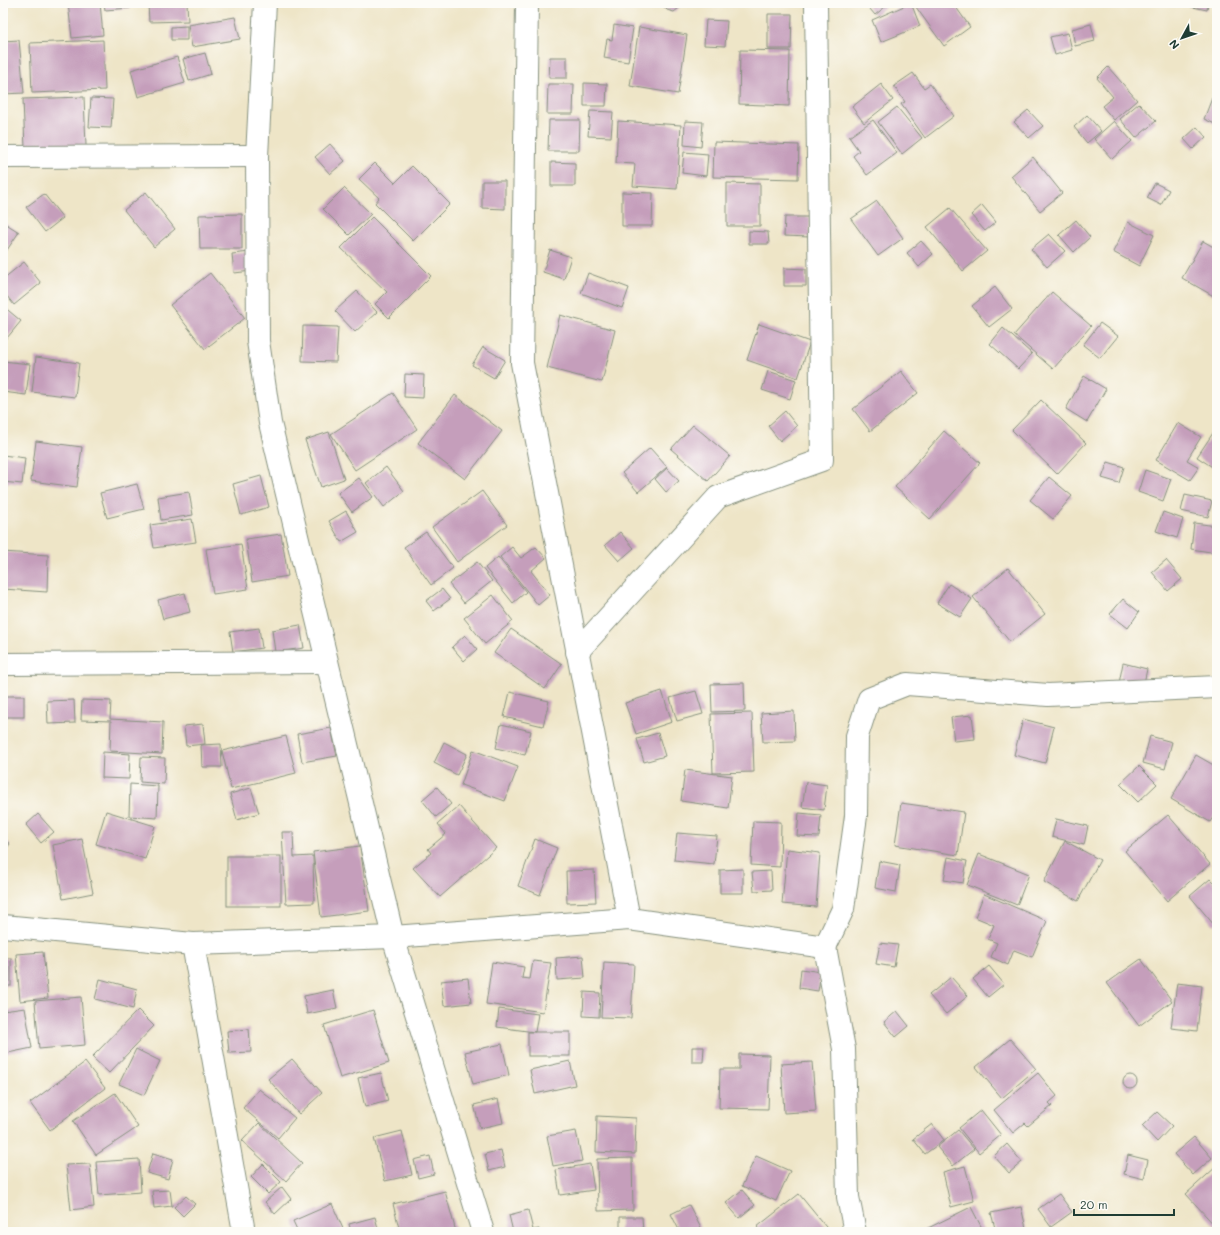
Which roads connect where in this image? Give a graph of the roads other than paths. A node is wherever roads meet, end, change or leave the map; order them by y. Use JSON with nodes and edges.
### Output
{"nodes":[{"id":1,"x":265,"y":3,"type":"edge"},
{"id":2,"x":527,"y":3,"type":"edge"},
{"id":3,"x":816,"y":3,"type":"edge"},
{"id":4,"x":257,"y":156,"type":"junction"},
{"id":5,"x":3,"y":157,"type":"edge"},
{"id":6,"x":577,"y":652,"type":"junction"},
{"id":7,"x":326,"y":662,"type":"junction"},
{"id":8,"x":3,"y":664,"type":"edge"},
{"id":9,"x":1217,"y":687,"type":"edge"},
{"id":10,"x":628,"y":919,"type":"junction"},
{"id":11,"x":3,"y":926,"type":"edge"},
{"id":12,"x":393,"y":938,"type":"junction"},
{"id":13,"x":193,"y":944,"type":"junction"},
{"id":14,"x":825,"y":947,"type":"junction"},
{"id":15,"x":244,"y":1232,"type":"edge"},
{"id":16,"x":483,"y":1232,"type":"edge"},
{"id":17,"x":855,"y":1232,"type":"edge"}],
"edges":[{"from":1,"to":4,"type":"street"},
{"from":2,"to":6,"type":"street"},
{"from":3,"to":6,"type":"street"},
{"from":4,"to":5,"type":"street"},
{"from":4,"to":7,"type":"street"},
{"from":6,"to":10,"type":"street"},
{"from":7,"to":8,"type":"street"},
{"from":7,"to":12,"type":"street"},
{"from":9,"to":14,"type":"street"},
{"from":10,"to":12,"type":"street"},
{"from":10,"to":14,"type":"street"},
{"from":11,"to":13,"type":"street"},
{"from":12,"to":13,"type":"street"},
{"from":12,"to":16,"type":"street"},
{"from":13,"to":15,"type":"street"},
{"from":14,"to":17,"type":"street"}]}
